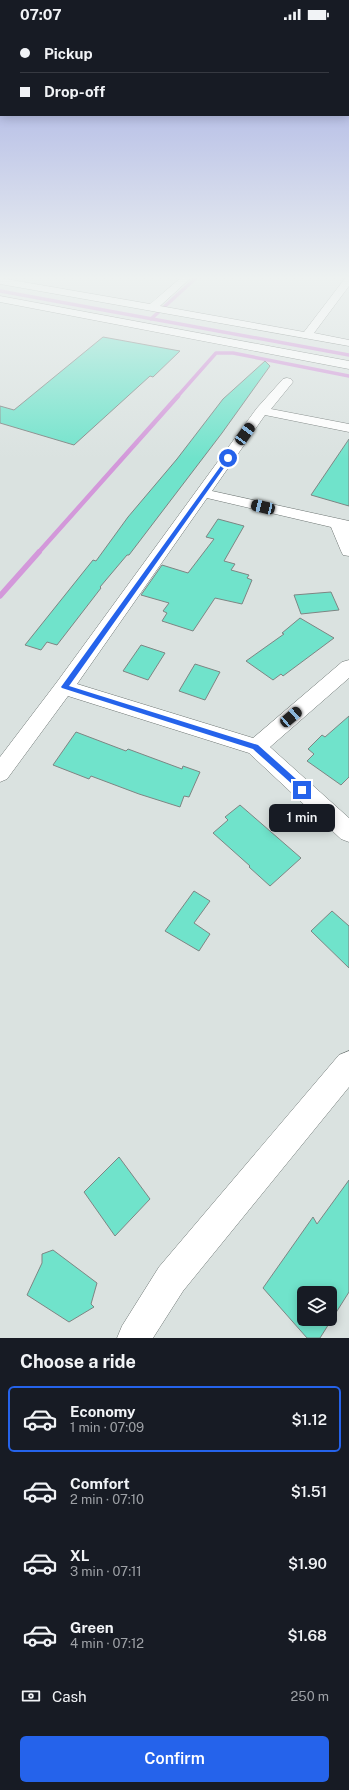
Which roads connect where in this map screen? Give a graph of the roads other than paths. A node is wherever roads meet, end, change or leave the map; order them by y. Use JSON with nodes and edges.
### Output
{"nodes":[{"id":1,"x":196,"y":337,"type":"edge"},
{"id":2,"x":318,"y":337,"type":"edge"},
{"id":3,"x":349,"y":343,"type":"edge"},
{"id":4,"x":349,"y":366,"type":"edge"},
{"id":5,"x":287,"y":382,"type":"dead end"},
{"id":6,"x":262,"y":411,"type":"junction"},
{"id":7,"x":349,"y":428,"type":"edge"},
{"id":8,"x":203,"y":493,"type":"junction"},
{"id":9,"x":343,"y":525,"type":"edge"},
{"id":10,"x":349,"y":551,"type":"edge"},
{"id":11,"x":349,"y":667,"type":"edge"},
{"id":12,"x":64,"y":687,"type":"junction"},
{"id":13,"x":256,"y":747,"type":"junction"},
{"id":14,"x":0,"y":773,"type":"edge"},
{"id":15,"x":349,"y":832,"type":"edge"},
{"id":16,"x":349,"y":1065,"type":"edge"},
{"id":17,"x":134,"y":1338,"type":"edge"}],
"edges":[{"from":1,"to":4,"type":"street"},
{"from":2,"to":3,"type":"street"},
{"from":5,"to":6,"type":"street"},
{"from":6,"to":7,"type":"street"},
{"from":6,"to":8,"type":"street"},
{"from":8,"to":9,"type":"street"},
{"from":8,"to":12,"type":"street"},
{"from":9,"to":10,"type":"street"},
{"from":11,"to":13,"type":"street"},
{"from":12,"to":13,"type":"street"},
{"from":12,"to":14,"type":"street"},
{"from":13,"to":15,"type":"street"},
{"from":16,"to":17,"type":"street"}]}
